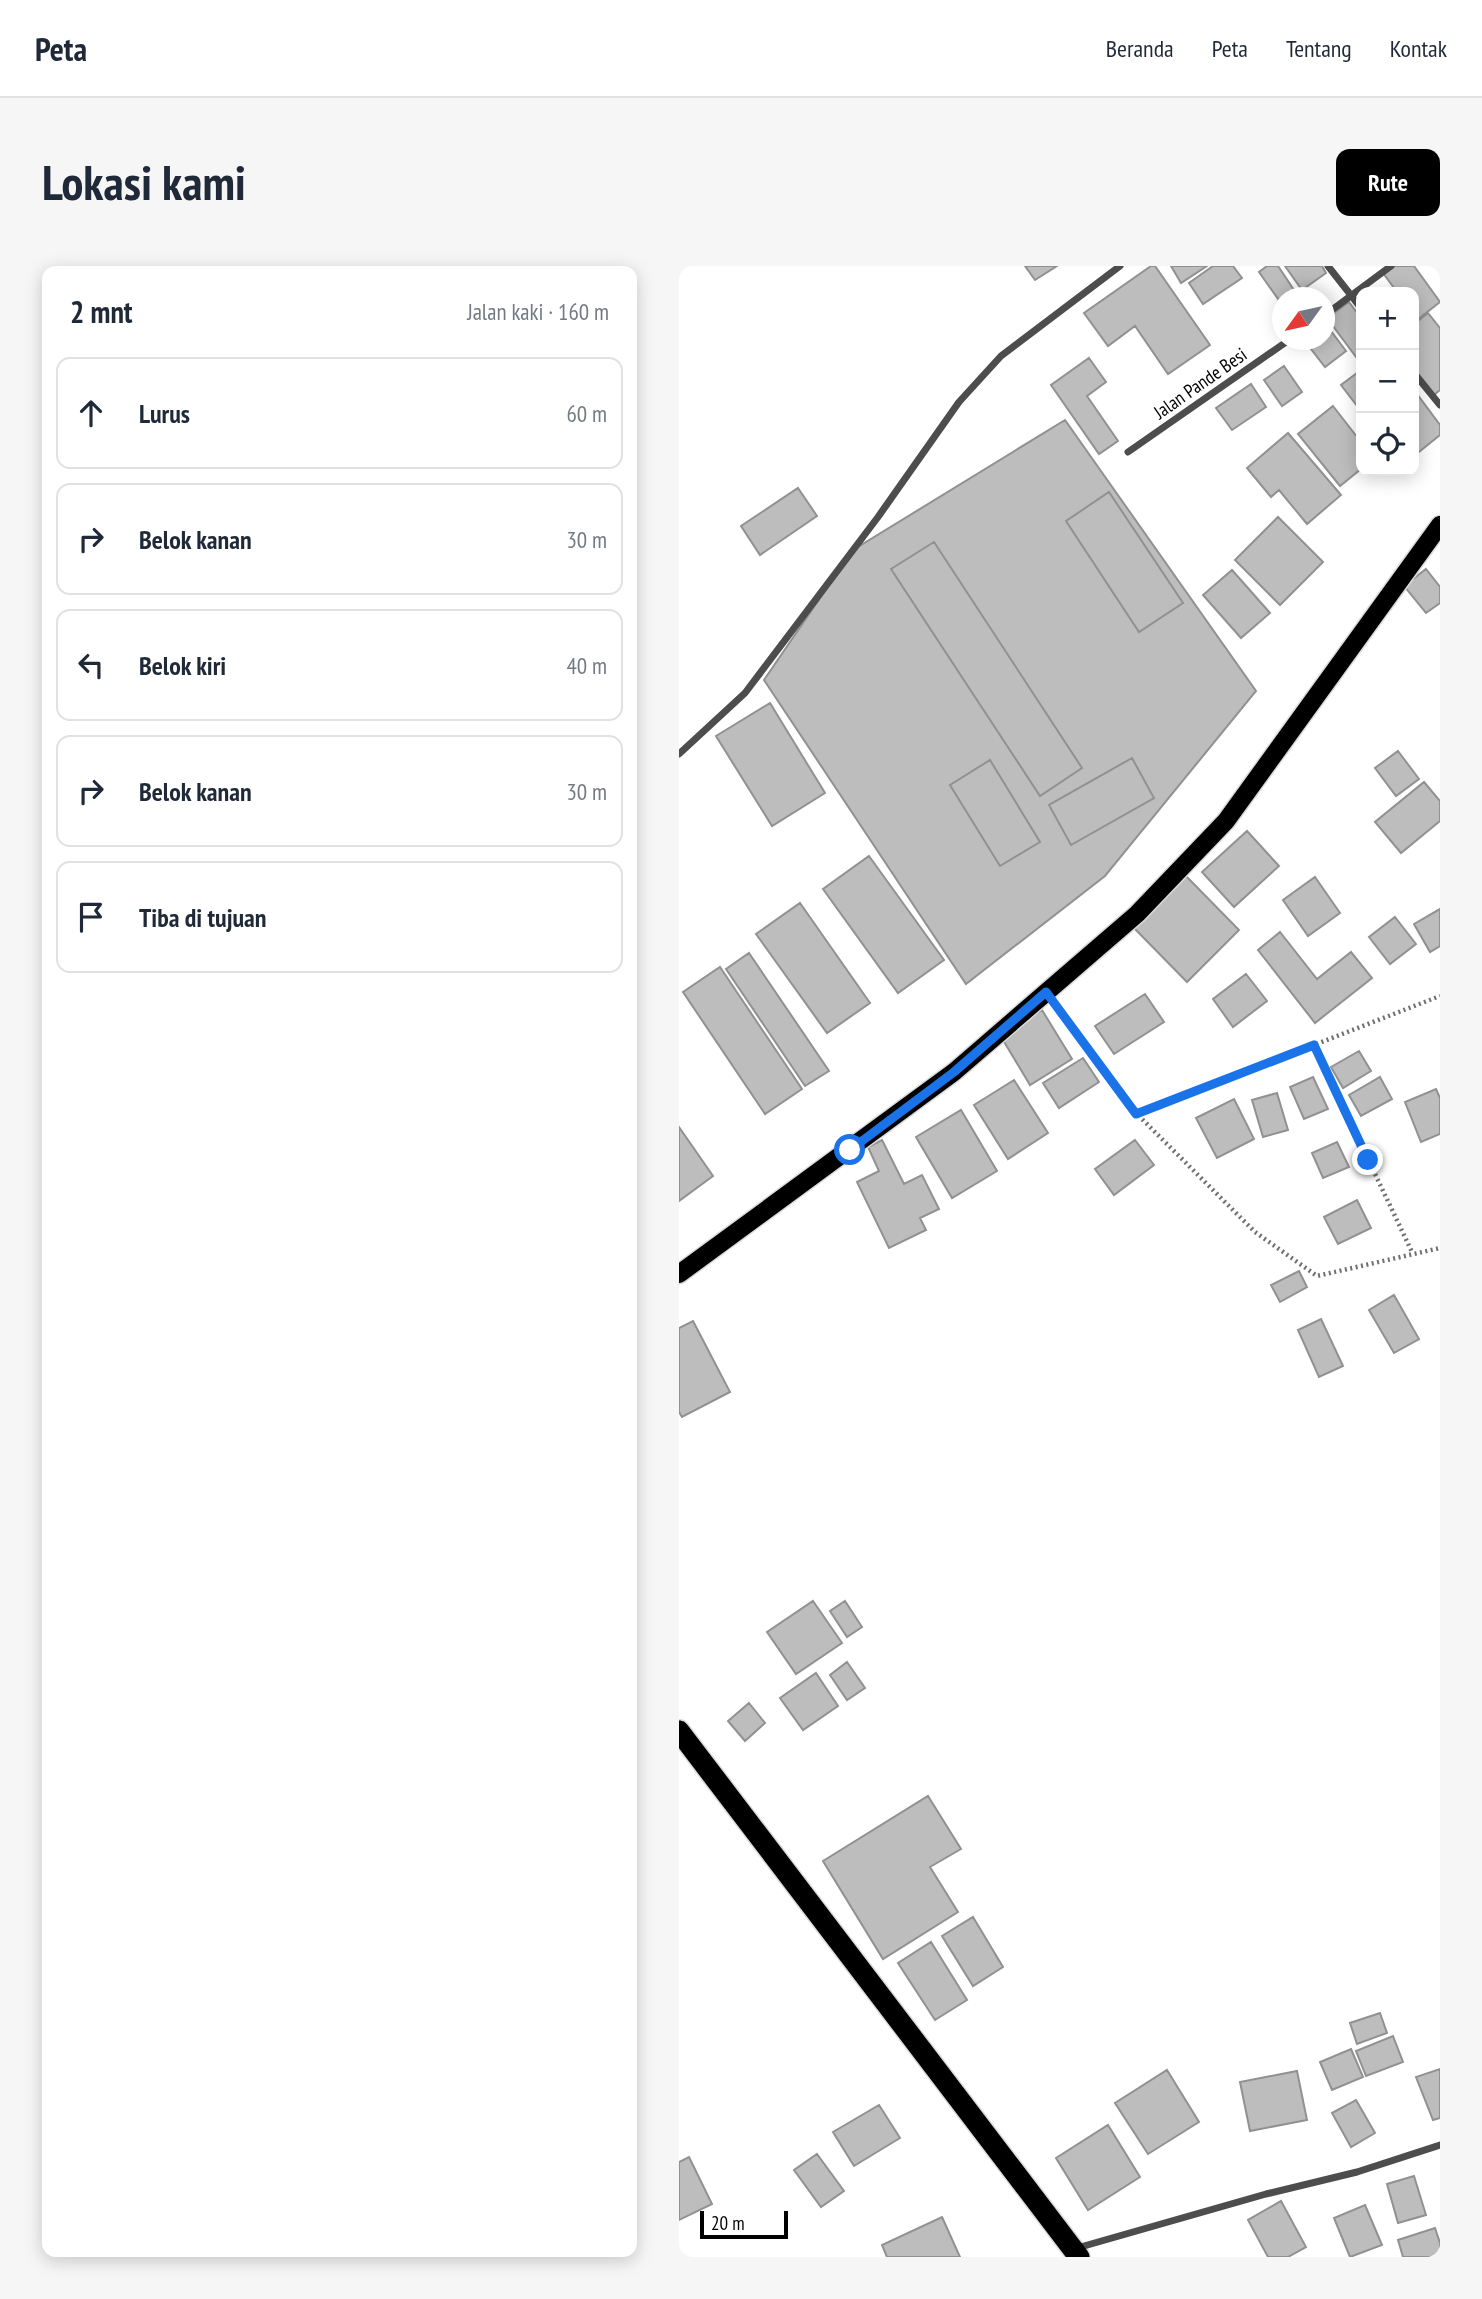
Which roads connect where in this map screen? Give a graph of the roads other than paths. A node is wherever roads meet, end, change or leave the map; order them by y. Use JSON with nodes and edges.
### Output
{"nodes":[{"id":1,"x":1120,"y":266,"type":"edge"},
{"id":2,"x":1328,"y":266,"type":"edge"},
{"id":3,"x":1391,"y":266,"type":"edge"},
{"id":4,"x":1352,"y":296,"type":"junction"},
{"id":5,"x":1356,"y":301,"type":"edge"},
{"id":6,"x":1335,"y":308,"type":"edge"},
{"id":7,"x":1275,"y":350,"type":"edge"},
{"id":8,"x":1419,"y":379,"type":"edge"},
{"id":9,"x":1440,"y":405,"type":"edge"},
{"id":10,"x":1128,"y":452,"type":"dead end"},
{"id":11,"x":1440,"y":525,"type":"edge"},
{"id":12,"x":679,"y":754,"type":"edge"},
{"id":13,"x":679,"y":1275,"type":"edge"},
{"id":14,"x":679,"y":1731,"type":"edge"},
{"id":15,"x":1440,"y":2145,"type":"edge"},
{"id":16,"x":1076,"y":2253,"type":"edge"}],
"edges":[{"from":1,"to":12,"type":"street"},
{"from":2,"to":4,"type":"street"},
{"from":3,"to":4,"type":"street"},
{"from":4,"to":5,"type":"street"},
{"from":4,"to":6,"type":"street"},
{"from":7,"to":10,"type":"street","name":"Jalan Pande Besi"},
{"from":8,"to":9,"type":"street"},
{"from":11,"to":13,"type":"main road"},
{"from":14,"to":16,"type":"highway"},
{"from":15,"to":16,"type":"street"}]}
